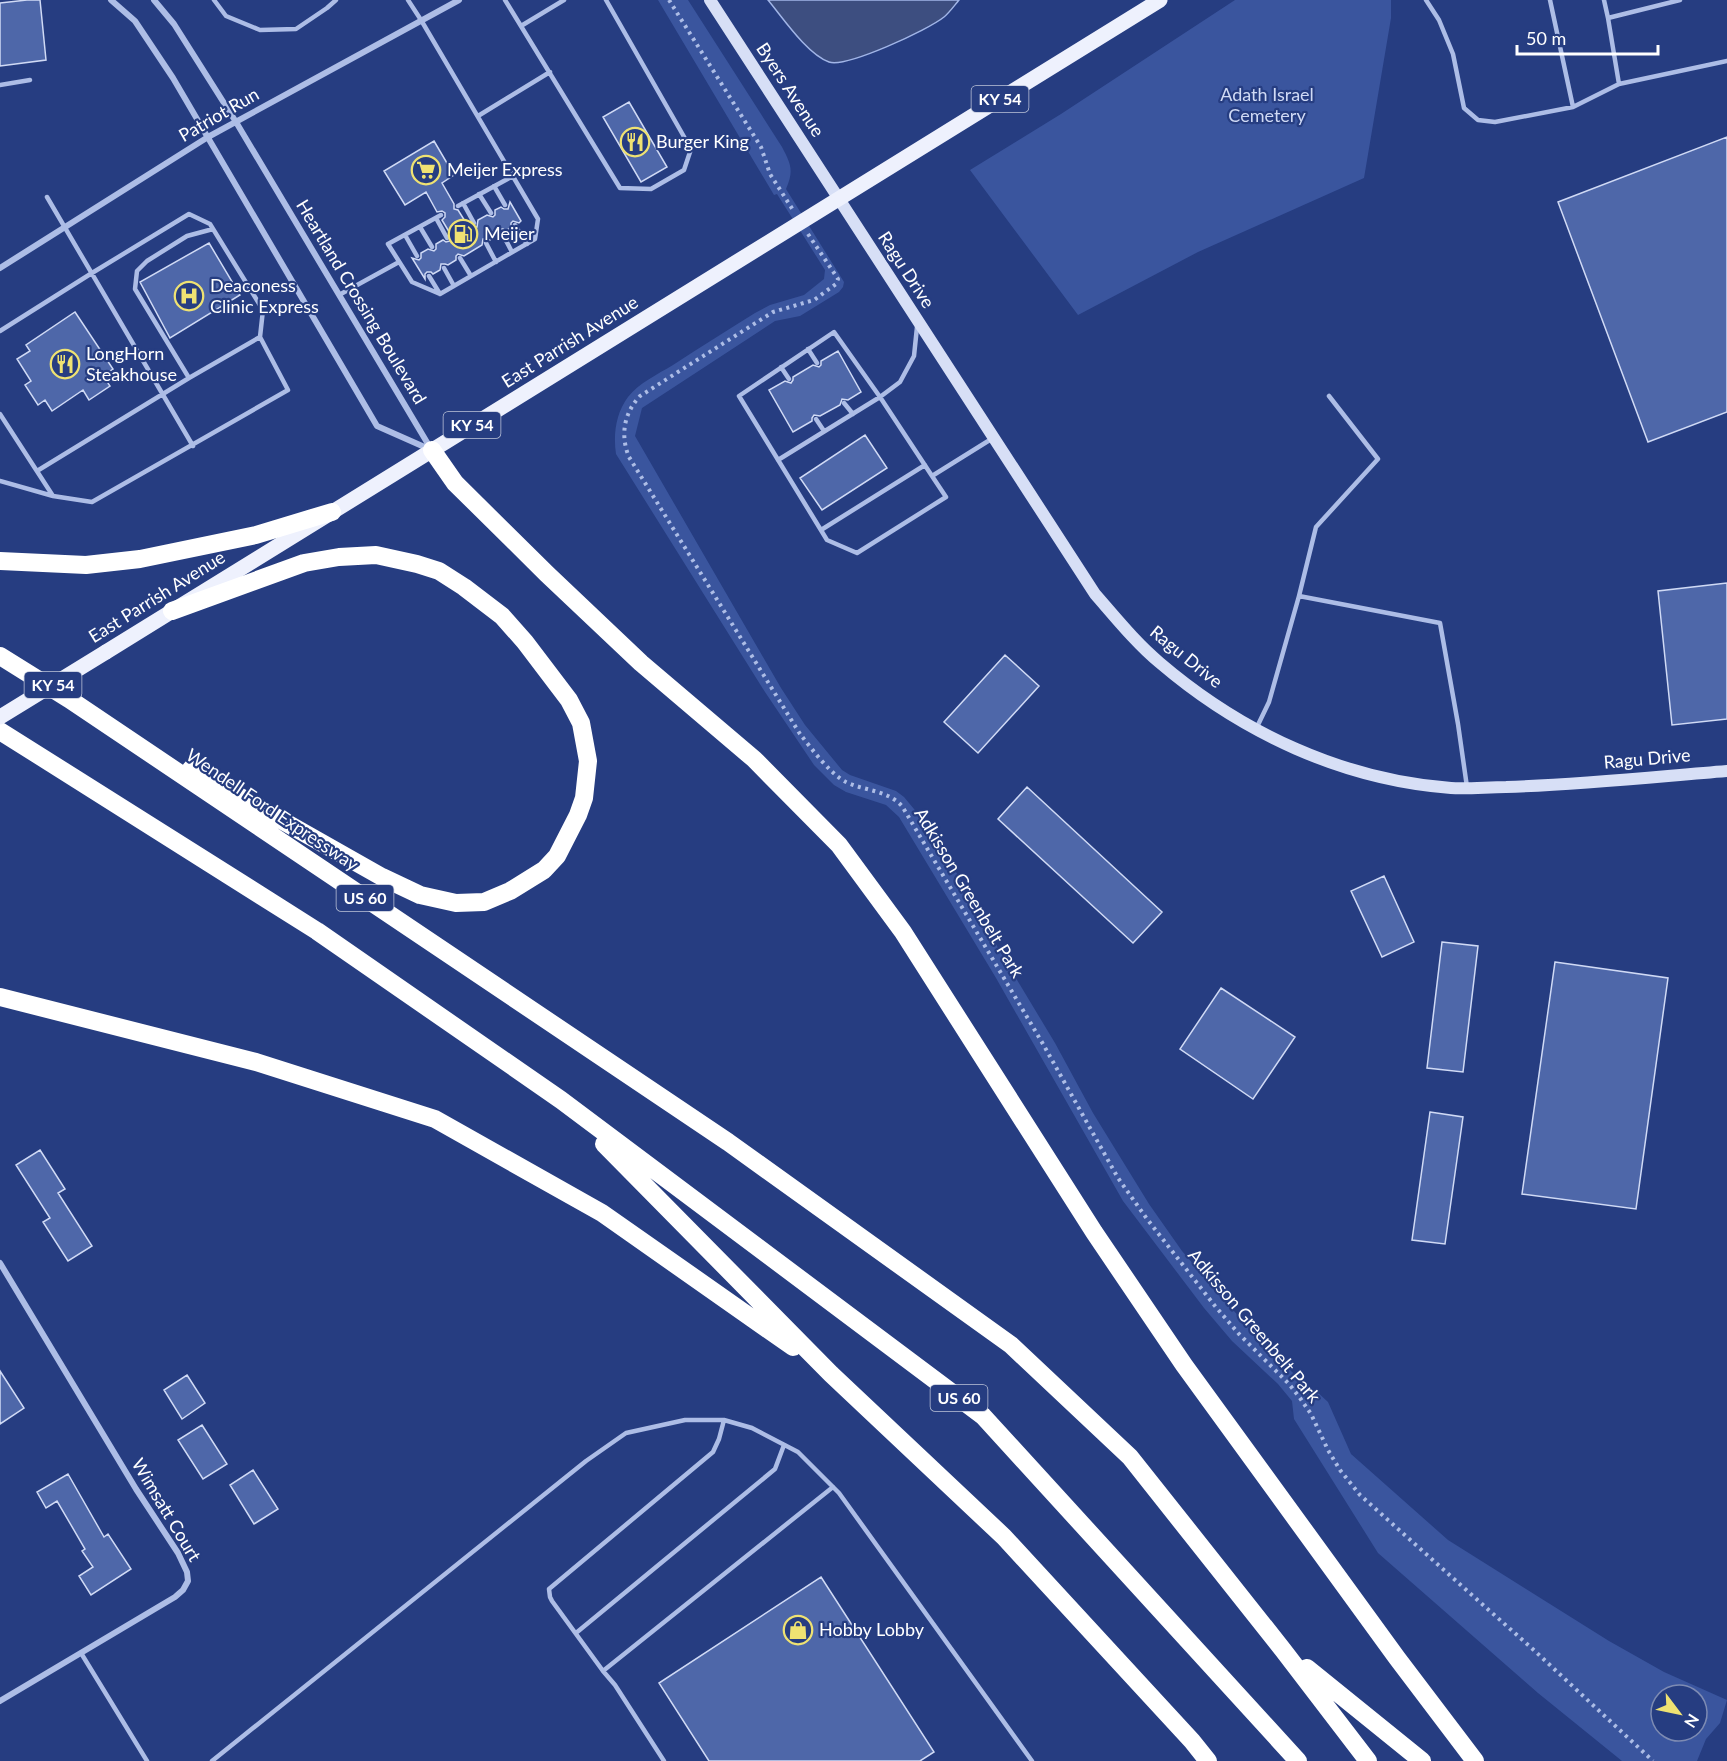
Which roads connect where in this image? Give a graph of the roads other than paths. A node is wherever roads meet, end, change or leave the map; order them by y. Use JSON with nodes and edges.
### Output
{"nodes":[{"id":1,"x":111,"y":0,"type":"edge"},
{"id":2,"x":154,"y":0,"type":"edge"},
{"id":3,"x":214,"y":0,"type":"edge"},
{"id":4,"x":336,"y":0,"type":"edge"},
{"id":5,"x":408,"y":0,"type":"edge"},
{"id":6,"x":459,"y":0,"type":"edge"},
{"id":7,"x":505,"y":0,"type":"edge"},
{"id":8,"x":564,"y":0,"type":"edge"},
{"id":9,"x":606,"y":0,"type":"edge"},
{"id":10,"x":710,"y":0,"type":"edge"},
{"id":11,"x":1160,"y":0,"type":"edge"},
{"id":12,"x":1426,"y":0,"type":"edge"},
{"id":13,"x":1550,"y":0,"type":"edge"},
{"id":14,"x":1604,"y":0,"type":"edge"},
{"id":15,"x":1680,"y":0,"type":"edge"},
{"id":16,"x":1608,"y":18,"type":"junction"},
{"id":17,"x":422,"y":20,"type":"junction"},
{"id":18,"x":521,"y":26,"type":"junction"},
{"id":19,"x":1727,"y":62,"type":"edge"},
{"id":20,"x":550,"y":72,"type":"junction"},
{"id":21,"x":30,"y":80,"type":"dead end"},
{"id":22,"x":1619,"y":84,"type":"junction"},
{"id":23,"x":0,"y":85,"type":"edge"},
{"id":24,"x":1573,"y":107,"type":"junction"},
{"id":25,"x":478,"y":116,"type":"junction"},
{"id":26,"x":236,"y":122,"type":"junction"},
{"id":27,"x":208,"y":137,"type":"junction"},
{"id":28,"x":513,"y":176,"type":"junction"},
{"id":29,"x":494,"y":186,"type":"junction"},
{"id":30,"x":479,"y":194,"type":"junction"},
{"id":31,"x":47,"y":197,"type":"dead end"},
{"id":32,"x":839,"y":199,"type":"junction"},
{"id":33,"x":505,"y":205,"type":"dead end"},
{"id":34,"x":490,"y":213,"type":"dead end"},
{"id":35,"x":474,"y":223,"type":"dead end"},
{"id":36,"x":515,"y":225,"type":"dead end"},
{"id":37,"x":420,"y":227,"type":"junction"},
{"id":38,"x":64,"y":228,"type":"junction"},
{"id":39,"x":213,"y":229,"type":"junction"},
{"id":40,"x":502,"y":233,"type":"dead end"},
{"id":41,"x":405,"y":235,"type":"junction"},
{"id":42,"x":447,"y":238,"type":"dead end"},
{"id":43,"x":486,"y":243,"type":"dead end"},
{"id":44,"x":527,"y":244,"type":"junction"},
{"id":45,"x":432,"y":247,"type":"dead end"},
{"id":46,"x":512,"y":252,"type":"junction"},
{"id":47,"x":417,"y":256,"type":"dead end"},
{"id":48,"x":460,"y":258,"type":"dead end"},
{"id":49,"x":399,"y":261,"type":"junction"},
{"id":50,"x":496,"y":262,"type":"junction"},
{"id":51,"x":0,"y":268,"type":"edge"},
{"id":52,"x":444,"y":268,"type":"dead end"},
{"id":53,"x":92,"y":273,"type":"junction"},
{"id":54,"x":429,"y":276,"type":"dead end"},
{"id":55,"x":471,"y":276,"type":"junction"},
{"id":56,"x":454,"y":286,"type":"junction"},
{"id":57,"x":440,"y":294,"type":"junction"},
{"id":58,"x":339,"y":295,"type":"junction"},
{"id":59,"x":918,"y":321,"type":"junction"},
{"id":60,"x":0,"y":331,"type":"edge"},
{"id":61,"x":260,"y":337,"type":"junction"},
{"id":62,"x":808,"y":349,"type":"junction"},
{"id":63,"x":817,"y":363,"type":"dead end"},
{"id":64,"x":782,"y":368,"type":"junction"},
{"id":65,"x":189,"y":378,"type":"junction"},
{"id":66,"x":789,"y":379,"type":"dead end"},
{"id":67,"x":163,"y":394,"type":"junction"},
{"id":68,"x":1329,"y":396,"type":"dead end"},
{"id":69,"x":880,"y":397,"type":"junction"},
{"id":70,"x":844,"y":403,"type":"dead end"},
{"id":71,"x":0,"y":414,"type":"edge"},
{"id":72,"x":852,"y":414,"type":"junction"},
{"id":73,"x":816,"y":418,"type":"dead end"},
{"id":74,"x":6,"y":424,"type":"junction"},
{"id":75,"x":0,"y":428,"type":"edge"},
{"id":76,"x":824,"y":431,"type":"junction"},
{"id":77,"x":993,"y":438,"type":"junction"},
{"id":78,"x":193,"y":446,"type":"junction"},
{"id":79,"x":432,"y":450,"type":"junction"},
{"id":80,"x":778,"y":460,"type":"junction"},
{"id":81,"x":925,"y":465,"type":"junction"},
{"id":82,"x":37,"y":471,"type":"junction"},
{"id":83,"x":932,"y":476,"type":"junction"},
{"id":84,"x":0,"y":481,"type":"edge"},
{"id":85,"x":53,"y":496,"type":"junction"},
{"id":86,"x":332,"y":512,"type":"junction"},
{"id":87,"x":821,"y":530,"type":"junction"},
{"id":88,"x":0,"y":561,"type":"edge"},
{"id":89,"x":1299,"y":596,"type":"junction"},
{"id":90,"x":172,"y":611,"type":"junction"},
{"id":91,"x":0,"y":656,"type":"edge"},
{"id":92,"x":69,"y":699,"type":"junction"},
{"id":93,"x":0,"y":717,"type":"edge"},
{"id":94,"x":1256,"y":729,"type":"junction"},
{"id":95,"x":0,"y":731,"type":"edge"},
{"id":96,"x":1727,"y":771,"type":"edge"},
{"id":97,"x":1467,"y":788,"type":"junction"},
{"id":98,"x":0,"y":997,"type":"edge"},
{"id":99,"x":561,"y":1100,"type":"junction"},
{"id":100,"x":0,"y":1263,"type":"edge"},
{"id":101,"x":831,"y":1374,"type":"junction"},
{"id":102,"x":723,"y":1420,"type":"junction"},
{"id":103,"x":784,"y":1445,"type":"junction"},
{"id":104,"x":833,"y":1487,"type":"junction"},
{"id":105,"x":576,"y":1633,"type":"junction"},
{"id":106,"x":1283,"y":1650,"type":"junction"},
{"id":107,"x":81,"y":1653,"type":"junction"},
{"id":108,"x":603,"y":1671,"type":"junction"},
{"id":109,"x":0,"y":1701,"type":"edge"},
{"id":110,"x":147,"y":1761,"type":"edge"},
{"id":111,"x":212,"y":1761,"type":"edge"},
{"id":112,"x":664,"y":1761,"type":"edge"},
{"id":113,"x":1032,"y":1761,"type":"edge"},
{"id":114,"x":1208,"y":1761,"type":"edge"},
{"id":115,"x":1298,"y":1761,"type":"edge"},
{"id":116,"x":1368,"y":1761,"type":"edge"},
{"id":117,"x":1422,"y":1761,"type":"edge"},
{"id":118,"x":1475,"y":1761,"type":"edge"}],
"edges":[{"from":1,"to":27,"type":"street"},
{"from":2,"to":26,"type":"street","name":"Heartland Crossing Boulevard"},
{"from":3,"to":4,"type":"lane"},
{"from":5,"to":17,"type":"lane"},
{"from":6,"to":17,"type":"street","name":"Patriot Run"},
{"from":7,"to":18,"type":"lane"},
{"from":8,"to":18,"type":"lane"},
{"from":9,"to":20,"type":"lane"},
{"from":10,"to":32,"type":"street","name":"Byers Avenue"},
{"from":11,"to":32,"type":"main road","name":"East Parrish Avenue","number":"KY 54"},
{"from":12,"to":24,"type":"lane"},
{"from":13,"to":24,"type":"lane"},
{"from":14,"to":16,"type":"lane"},
{"from":15,"to":16,"type":"lane"},
{"from":16,"to":22,"type":"lane"},
{"from":17,"to":25,"type":"lane"},
{"from":17,"to":26,"type":"street","name":"Patriot Run"},
{"from":18,"to":20,"type":"lane"},
{"from":19,"to":22,"type":"lane"},
{"from":20,"to":25,"type":"lane"},
{"from":21,"to":23,"type":"lane"},
{"from":22,"to":24,"type":"lane"},
{"from":25,"to":28,"type":"lane"},
{"from":26,"to":27,"type":"street","name":"Patriot Run"},
{"from":26,"to":58,"type":"street","name":"Heartland Crossing Boulevard"},
{"from":27,"to":38,"type":"street","name":"Patriot Run"},
{"from":27,"to":79,"type":"street"},
{"from":28,"to":29,"type":"lane"},
{"from":28,"to":44,"type":"lane"},
{"from":29,"to":30,"type":"lane"},
{"from":29,"to":33,"type":"lane"},
{"from":30,"to":34,"type":"lane"},
{"from":30,"to":35,"type":"lane"},
{"from":31,"to":38,"type":"lane"},
{"from":32,"to":59,"type":"street","name":"Ragu Drive"},
{"from":32,"to":79,"type":"main road","name":"East Parrish Avenue","number":"KY 54"},
{"from":36,"to":44,"type":"lane"},
{"from":37,"to":41,"type":"lane"},
{"from":37,"to":42,"type":"lane"},
{"from":37,"to":45,"type":"lane"},
{"from":38,"to":51,"type":"street","name":"Patriot Run"},
{"from":38,"to":53,"type":"lane"},
{"from":39,"to":53,"type":"lane"},
{"from":39,"to":61,"type":"lane"},
{"from":39,"to":65,"type":"lane"},
{"from":40,"to":46,"type":"lane"},
{"from":41,"to":47,"type":"lane"},
{"from":41,"to":49,"type":"lane"},
{"from":43,"to":50,"type":"lane"},
{"from":44,"to":46,"type":"lane"},
{"from":46,"to":50,"type":"lane"},
{"from":48,"to":55,"type":"lane"},
{"from":49,"to":57,"type":"lane"},
{"from":49,"to":58,"type":"lane"},
{"from":50,"to":55,"type":"lane"},
{"from":52,"to":56,"type":"lane"},
{"from":53,"to":60,"type":"lane"},
{"from":53,"to":67,"type":"lane"},
{"from":54,"to":57,"type":"lane"},
{"from":55,"to":56,"type":"lane"},
{"from":56,"to":57,"type":"lane"},
{"from":58,"to":79,"type":"street","name":"Heartland Crossing Boulevard"},
{"from":59,"to":69,"type":"lane"},
{"from":59,"to":77,"type":"street","name":"Ragu Drive"},
{"from":61,"to":65,"type":"lane"},
{"from":61,"to":78,"type":"lane"},
{"from":62,"to":63,"type":"lane"},
{"from":62,"to":64,"type":"lane"},
{"from":62,"to":69,"type":"lane"},
{"from":64,"to":66,"type":"lane"},
{"from":64,"to":80,"type":"lane"},
{"from":65,"to":67,"type":"lane"},
{"from":67,"to":78,"type":"lane"},
{"from":67,"to":82,"type":"lane"},
{"from":68,"to":89,"type":"lane"},
{"from":69,"to":72,"type":"lane"},
{"from":69,"to":81,"type":"lane"},
{"from":70,"to":72,"type":"lane"},
{"from":71,"to":74,"type":"lane"},
{"from":72,"to":76,"type":"lane"},
{"from":73,"to":76,"type":"lane"},
{"from":74,"to":75,"type":"lane"},
{"from":74,"to":82,"type":"lane"},
{"from":76,"to":80,"type":"lane"},
{"from":77,"to":83,"type":"lane"},
{"from":77,"to":94,"type":"street","name":"Ragu Drive"},
{"from":78,"to":85,"type":"lane"},
{"from":79,"to":86,"type":"main road","name":"East Parrish Avenue","number":"KY 54"},
{"from":79,"to":118,"type":"highway"},
{"from":80,"to":87,"type":"lane"},
{"from":81,"to":83,"type":"lane"},
{"from":81,"to":87,"type":"lane"},
{"from":82,"to":85,"type":"lane"},
{"from":83,"to":87,"type":"lane"},
{"from":84,"to":85,"type":"lane"},
{"from":86,"to":88,"type":"highway"},
{"from":86,"to":90,"type":"main road","name":"East Parrish Avenue","number":"KY 54"},
{"from":89,"to":94,"type":"lane"},
{"from":89,"to":97,"type":"lane"},
{"from":90,"to":92,"type":"highway"},
{"from":90,"to":93,"type":"main road","name":"East Parrish Avenue","number":"KY 54","bridge":true},
{"from":91,"to":92,"type":"highway","name":"Wendell Ford Expressway","number":"US 60"},
{"from":92,"to":106,"type":"highway","name":"Wendell Ford Expressway","number":"US 60"},
{"from":94,"to":97,"type":"street","name":"Ragu Drive"},
{"from":95,"to":99,"type":"highway","number":"US 60"},
{"from":96,"to":97,"type":"street","name":"Ragu Drive"},
{"from":98,"to":101,"type":"highway"},
{"from":99,"to":101,"type":"highway"},
{"from":99,"to":115,"type":"highway","number":"US 60"},
{"from":100,"to":107,"type":"street","name":"Wimsatt Court"},
{"from":101,"to":114,"type":"highway"},
{"from":102,"to":103,"type":"lane"},
{"from":102,"to":105,"type":"lane"},
{"from":102,"to":111,"type":"lane"},
{"from":103,"to":104,"type":"lane"},
{"from":103,"to":105,"type":"lane"},
{"from":104,"to":108,"type":"lane"},
{"from":104,"to":113,"type":"lane"},
{"from":105,"to":108,"type":"lane"},
{"from":106,"to":116,"type":"highway","number":"US 60"},
{"from":106,"to":117,"type":"highway"},
{"from":107,"to":109,"type":"street","name":"Wimsatt Court"},
{"from":107,"to":110,"type":"lane"},
{"from":108,"to":112,"type":"lane"}]}
